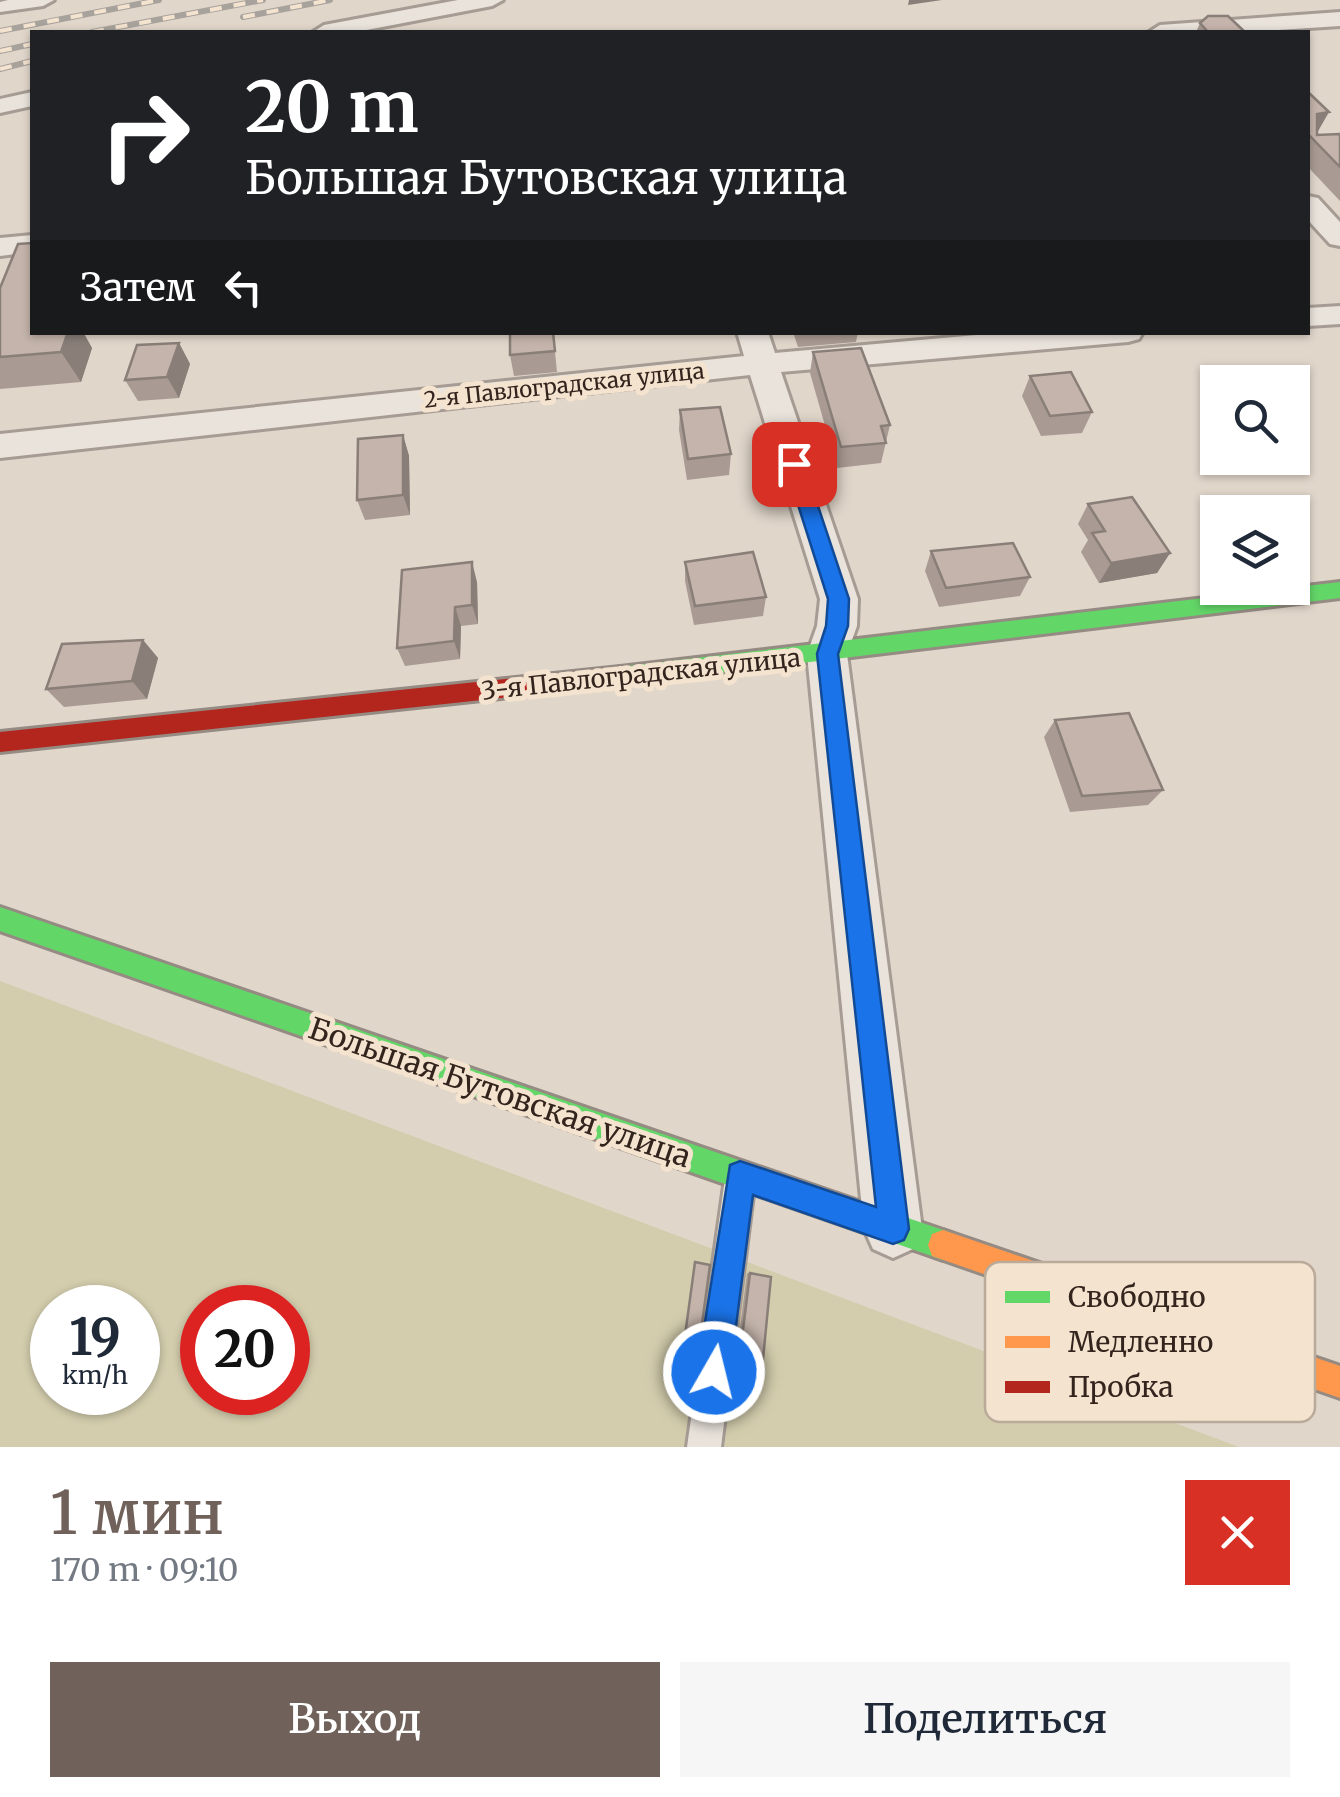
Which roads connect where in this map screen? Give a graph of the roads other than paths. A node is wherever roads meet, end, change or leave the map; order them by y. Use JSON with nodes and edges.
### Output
{"nodes":[{"id":1,"x":43,"y":0,"type":"edge"},
{"id":2,"x":492,"y":0,"type":"edge"},
{"id":3,"x":5,"y":7,"type":"dead end"},
{"id":4,"x":1340,"y":19,"type":"edge"},
{"id":5,"x":334,"y":30,"type":"edge"},
{"id":6,"x":1188,"y":30,"type":"edge"},
{"id":7,"x":30,"y":99,"type":"edge"},
{"id":8,"x":0,"y":106,"type":"edge"},
{"id":9,"x":1310,"y":206,"type":"edge"},
{"id":10,"x":1340,"y":238,"type":"edge"},
{"id":11,"x":30,"y":244,"type":"edge"},
{"id":12,"x":0,"y":247,"type":"edge"},
{"id":13,"x":1340,"y":314,"type":"edge"},
{"id":14,"x":1310,"y":317,"type":"edge"},
{"id":15,"x":1058,"y":335,"type":"edge"},
{"id":16,"x":757,"y":348,"type":"edge"},
{"id":17,"x":0,"y":446,"type":"edge"},
{"id":18,"x":1340,"y":590,"type":"edge"},
{"id":19,"x":828,"y":654,"type":"junction"},
{"id":20,"x":0,"y":742,"type":"edge"},
{"id":21,"x":0,"y":919,"type":"edge"},
{"id":22,"x":740,"y":1176,"type":"junction"},
{"id":23,"x":893,"y":1229,"type":"junction"},
{"id":24,"x":989,"y":1262,"type":"edge"},
{"id":25,"x":1315,"y":1373,"type":"edge"},
{"id":26,"x":1340,"y":1382,"type":"edge"},
{"id":27,"x":704,"y":1447,"type":"edge"}],
"edges":[{"from":1,"to":3,"type":"street"},
{"from":2,"to":5,"type":"street"},
{"from":4,"to":6,"type":"street"},
{"from":7,"to":8,"type":"street"},
{"from":9,"to":10,"type":"street"},
{"from":11,"to":12,"type":"street"},
{"from":13,"to":14,"type":"street"},
{"from":15,"to":16,"type":"street","name":"2-я Павлоградская улица"},
{"from":16,"to":17,"type":"street","name":"2-я Павлоградская улица"},
{"from":16,"to":19,"type":"street"},
{"from":18,"to":19,"type":"street","name":"3-я Павлоградская улица"},
{"from":19,"to":20,"type":"street","name":"3-я Павлоградская улица"},
{"from":19,"to":23,"type":"street"},
{"from":21,"to":22,"type":"street","name":"Большая Бутовская улица"},
{"from":22,"to":23,"type":"street","name":"Большая Бутовская улица"},
{"from":22,"to":27,"type":"lane"},
{"from":23,"to":24,"type":"street","name":"Большая Бутовская улица"},
{"from":25,"to":26,"type":"street","name":"Большая Бутовская улица"}]}
